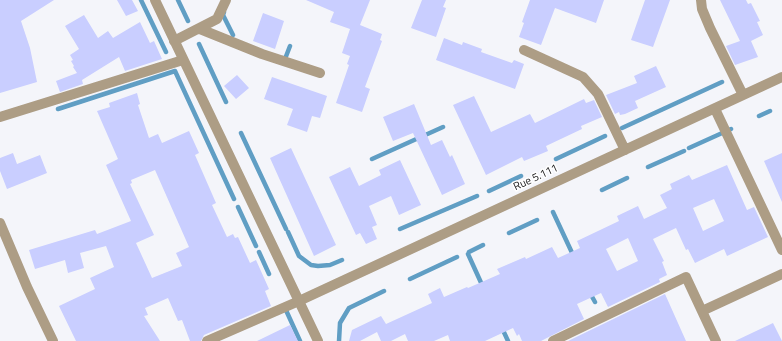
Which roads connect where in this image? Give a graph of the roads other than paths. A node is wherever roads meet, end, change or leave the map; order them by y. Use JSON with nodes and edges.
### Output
{"nodes":[{"id":1,"x":155,"y":0,"type":"edge"},
{"id":2,"x":226,"y":0,"type":"edge"},
{"id":3,"x":701,"y":0,"type":"edge"},
{"id":4,"x":200,"y":29,"type":"junction"},
{"id":5,"x":174,"y":41,"type":"junction"},
{"id":6,"x":524,"y":50,"type":"dead end"},
{"id":7,"x":183,"y":60,"type":"junction"},
{"id":8,"x":320,"y":73,"type":"dead end"},
{"id":9,"x":782,"y":77,"type":"edge"},
{"id":10,"x":743,"y":96,"type":"junction"},
{"id":11,"x":715,"y":109,"type":"junction"},
{"id":12,"x":0,"y":117,"type":"edge"},
{"id":13,"x":625,"y":150,"type":"junction"},
{"id":14,"x":0,"y":223,"type":"edge"},
{"id":15,"x":782,"y":250,"type":"edge"},
{"id":16,"x":782,"y":274,"type":"edge"},
{"id":17,"x":299,"y":301,"type":"junction"},
{"id":18,"x":702,"y":311,"type":"junction"},
{"id":19,"x":53,"y":341,"type":"edge"},
{"id":20,"x":207,"y":341,"type":"edge"},
{"id":21,"x":318,"y":341,"type":"edge"},
{"id":22,"x":554,"y":341,"type":"edge"},
{"id":23,"x":716,"y":341,"type":"edge"}],
"edges":[{"from":1,"to":5,"type":"street"},
{"from":2,"to":4,"type":"street"},
{"from":3,"to":10,"type":"street"},
{"from":4,"to":5,"type":"street"},
{"from":4,"to":8,"type":"street"},
{"from":5,"to":7,"type":"street"},
{"from":6,"to":13,"type":"street"},
{"from":7,"to":12,"type":"street"},
{"from":7,"to":17,"type":"street"},
{"from":9,"to":10,"type":"street","name":"Rue 5.111"},
{"from":10,"to":11,"type":"street","name":"Rue 5.111"},
{"from":11,"to":13,"type":"street","name":"Rue 5.111"},
{"from":11,"to":15,"type":"street"},
{"from":13,"to":17,"type":"street","name":"Rue 5.111"},
{"from":14,"to":19,"type":"street"},
{"from":16,"to":18,"type":"street"},
{"from":17,"to":20,"type":"street","name":"Rue 5.111"},
{"from":17,"to":21,"type":"street"},
{"from":18,"to":22,"type":"street"},
{"from":18,"to":23,"type":"street"}]}
